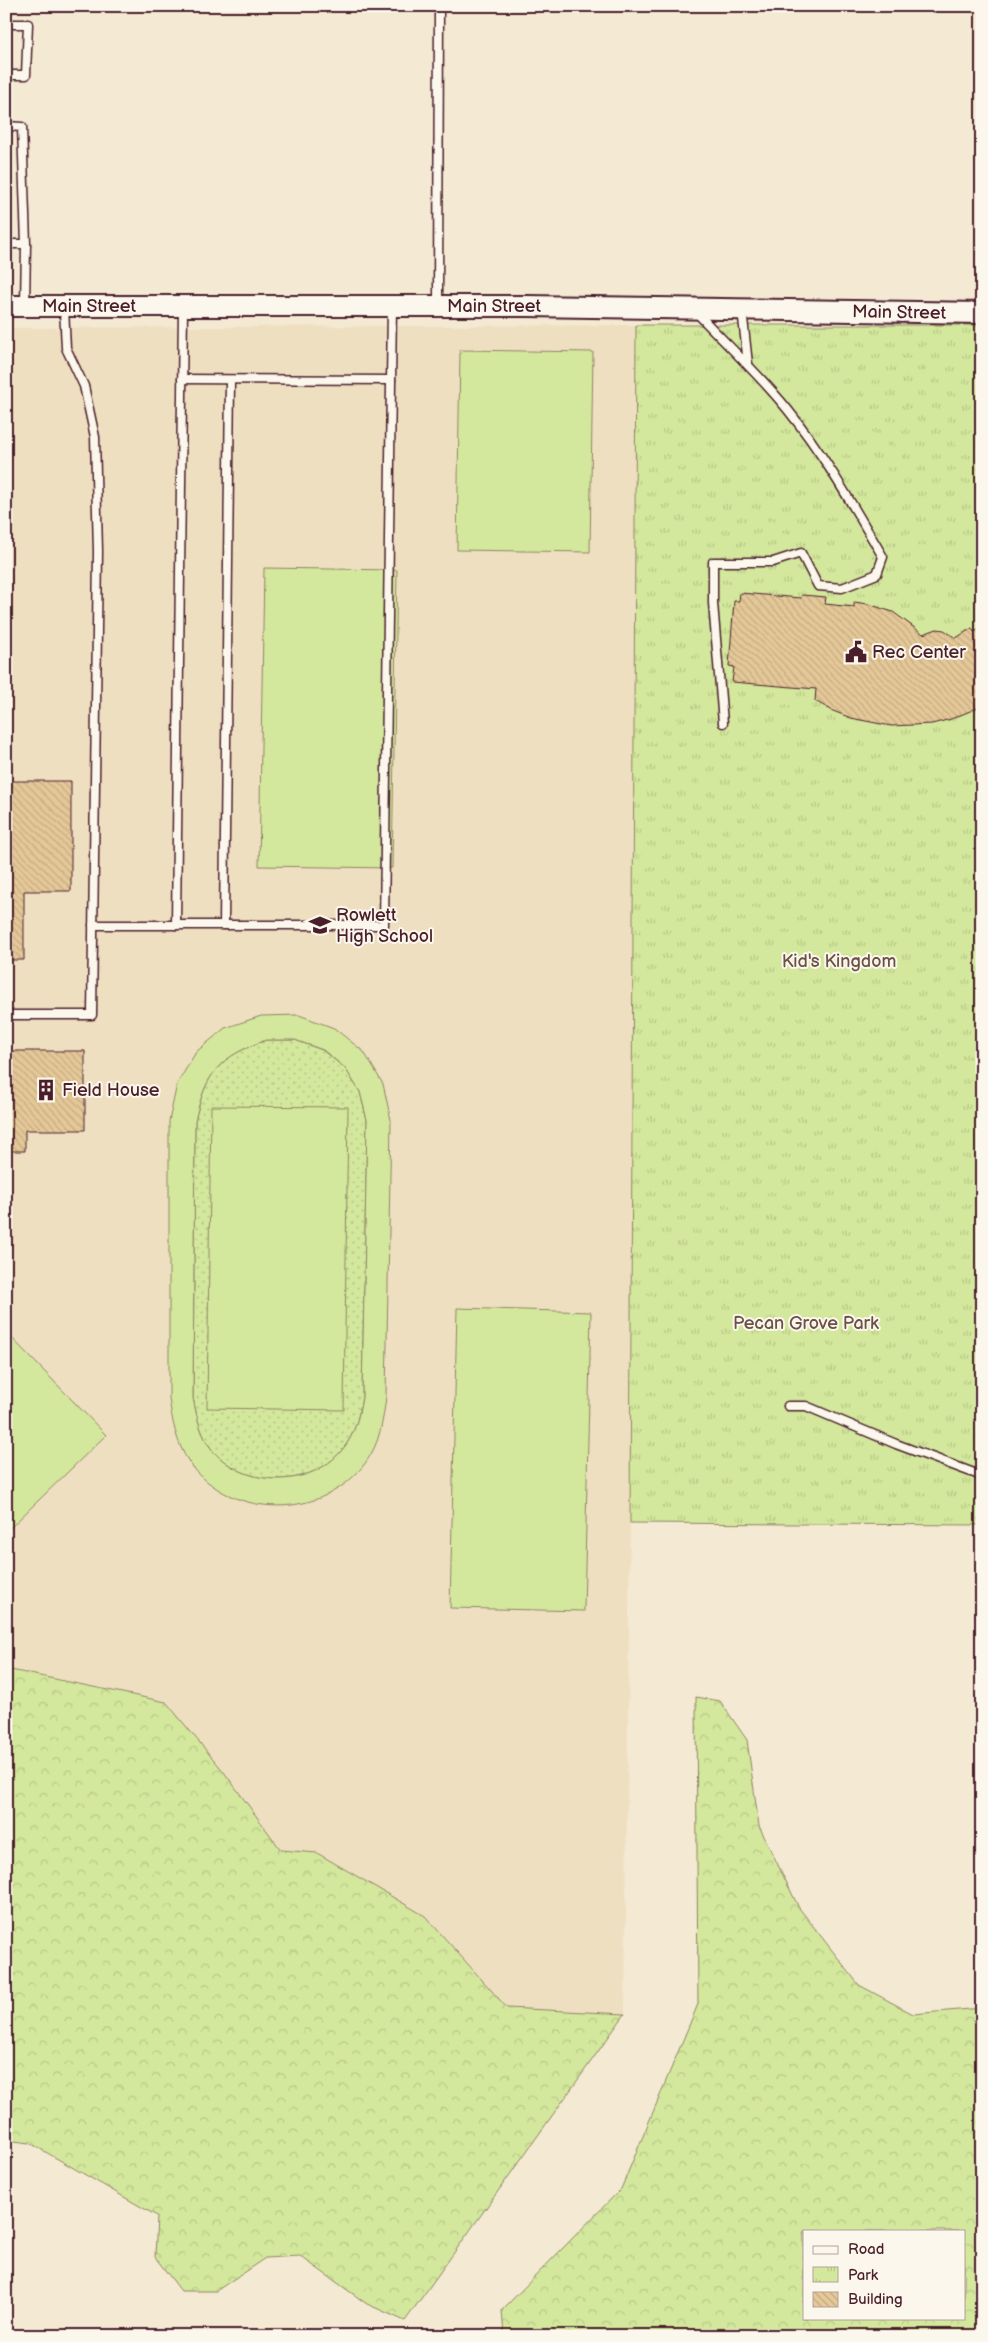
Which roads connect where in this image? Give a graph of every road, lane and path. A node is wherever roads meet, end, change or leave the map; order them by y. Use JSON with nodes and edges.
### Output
{"nodes":[{"id":1,"x":439,"y":6,"type":"edge"},
{"id":2,"x":6,"y":24,"type":"edge"},
{"id":3,"x":6,"y":75,"type":"edge"},
{"id":4,"x":6,"y":126,"type":"edge"},
{"id":5,"x":6,"y":244,"type":"edge"},
{"id":6,"x":26,"y":244,"type":"junction"},
{"id":7,"x":16,"y":306,"type":"edge"},
{"id":8,"x":64,"y":306,"type":"junction"},
{"id":9,"x":183,"y":306,"type":"junction"},
{"id":10,"x":392,"y":306,"type":"junction"},
{"id":11,"x":438,"y":306,"type":"junction"},
{"id":12,"x":694,"y":309,"type":"junction"},
{"id":13,"x":742,"y":310,"type":"junction"},
{"id":14,"x":982,"y":313,"type":"edge"},
{"id":15,"x":748,"y":364,"type":"junction"},
{"id":16,"x":182,"y":379,"type":"junction"},
{"id":17,"x":230,"y":380,"type":"junction"},
{"id":18,"x":392,"y":380,"type":"junction"},
{"id":19,"x":723,"y":723,"type":"dead end"},
{"id":20,"x":93,"y":925,"type":"junction"},
{"id":21,"x":176,"y":925,"type":"junction"},
{"id":22,"x":224,"y":925,"type":"junction"},
{"id":23,"x":6,"y":1015,"type":"edge"},
{"id":24,"x":788,"y":1406,"type":"dead end"},
{"id":25,"x":982,"y":1476,"type":"edge"}],
"edges":[{"from":1,"to":11,"type":"lane"},
{"from":2,"to":3,"type":"lane"},
{"from":4,"to":6,"type":"lane"},
{"from":5,"to":6,"type":"lane"},
{"from":6,"to":7,"type":"lane"},
{"from":7,"to":8,"type":"street","name":"Main Street"},
{"from":8,"to":9,"type":"street","name":"Main Street"},
{"from":8,"to":20,"type":"lane"},
{"from":9,"to":10,"type":"street","name":"Main Street"},
{"from":9,"to":16,"type":"lane"},
{"from":10,"to":11,"type":"street","name":"Main Street"},
{"from":10,"to":18,"type":"lane"},
{"from":11,"to":12,"type":"street","name":"Main Street"},
{"from":12,"to":13,"type":"street","name":"Main Street"},
{"from":12,"to":15,"type":"lane"},
{"from":13,"to":14,"type":"street","name":"Main Street"},
{"from":13,"to":15,"type":"lane"},
{"from":15,"to":19,"type":"lane"},
{"from":16,"to":17,"type":"lane"},
{"from":16,"to":21,"type":"lane"},
{"from":17,"to":18,"type":"lane"},
{"from":17,"to":22,"type":"lane"},
{"from":18,"to":22,"type":"lane"},
{"from":20,"to":21,"type":"lane"},
{"from":20,"to":23,"type":"lane"},
{"from":21,"to":22,"type":"lane"},
{"from":24,"to":25,"type":"lane"}]}
